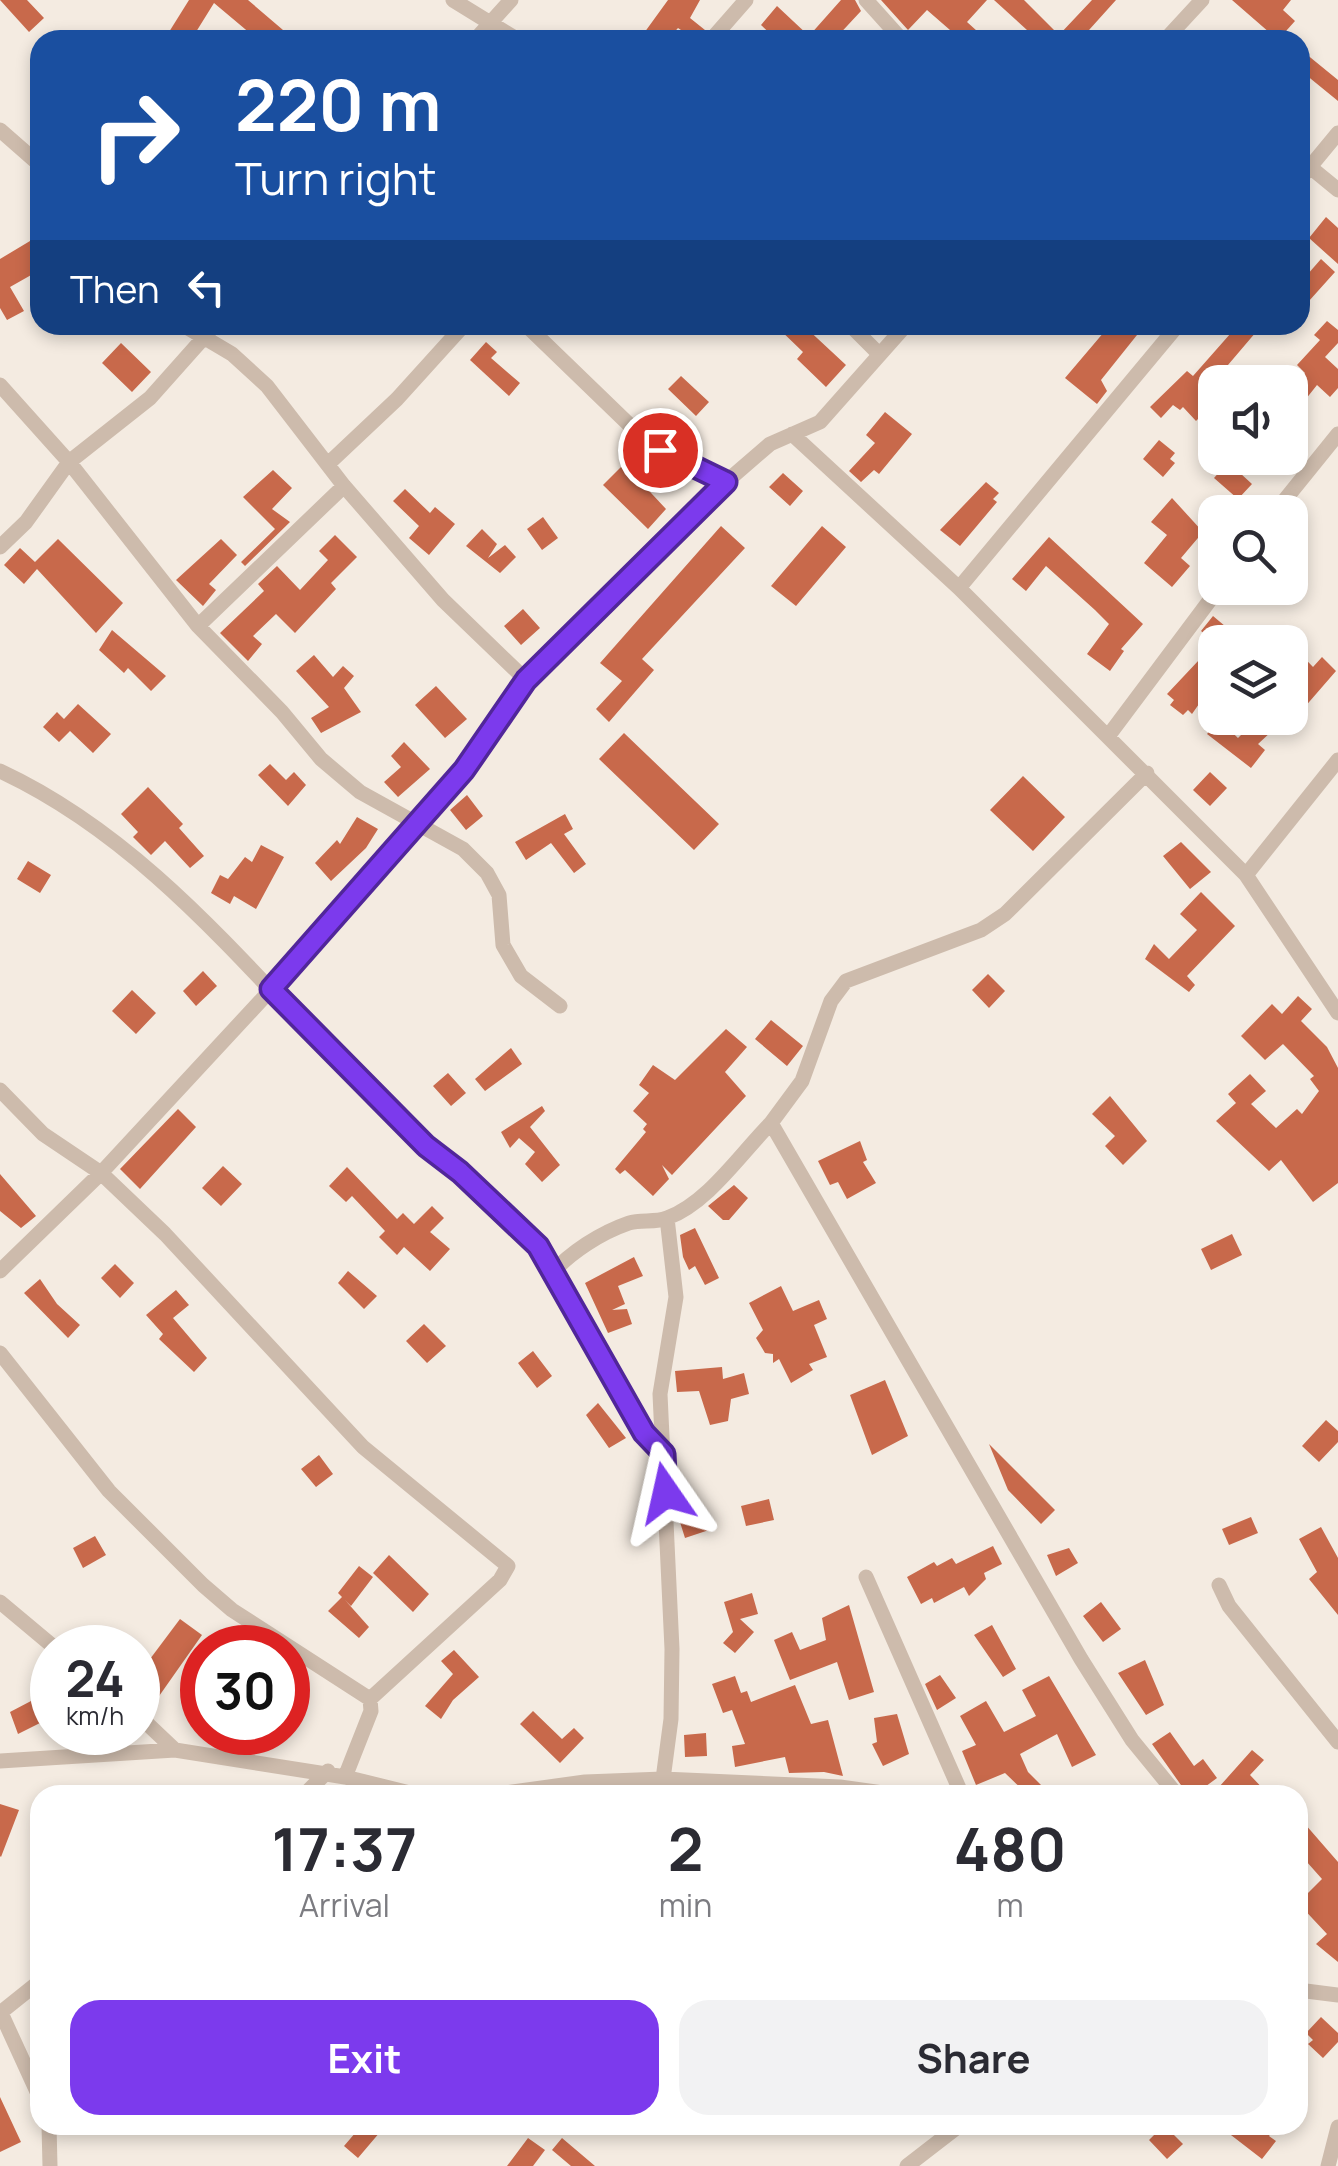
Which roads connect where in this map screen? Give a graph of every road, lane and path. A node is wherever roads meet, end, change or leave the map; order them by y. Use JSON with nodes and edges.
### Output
{"nodes":[{"id":1,"x":453,"y":0,"type":"edge"},
{"id":2,"x":512,"y":0,"type":"edge"},
{"id":3,"x":746,"y":0,"type":"edge"},
{"id":4,"x":866,"y":0,"type":"edge"},
{"id":5,"x":1202,"y":0,"type":"edge"},
{"id":6,"x":490,"y":22,"type":"junction"},
{"id":7,"x":483,"y":30,"type":"edge"},
{"id":8,"x":502,"y":30,"type":"edge"},
{"id":9,"x":720,"y":30,"type":"edge"},
{"id":10,"x":893,"y":30,"type":"edge"},
{"id":11,"x":1175,"y":30,"type":"edge"},
{"id":12,"x":0,"y":130,"type":"edge"},
{"id":13,"x":1338,"y":133,"type":"edge"},
{"id":14,"x":30,"y":156,"type":"edge"},
{"id":15,"x":1310,"y":167,"type":"edge"},
{"id":16,"x":1310,"y":176,"type":"edge"},
{"id":17,"x":1338,"y":190,"type":"edge"},
{"id":18,"x":199,"y":335,"type":"edge"},
{"id":19,"x":207,"y":335,"type":"edge"},
{"id":20,"x":455,"y":335,"type":"edge"},
{"id":21,"x":536,"y":335,"type":"edge"},
{"id":22,"x":860,"y":335,"type":"edge"},
{"id":23,"x":896,"y":335,"type":"edge"},
{"id":24,"x":1170,"y":335,"type":"edge"},
{"id":25,"x":204,"y":338,"type":"junction"},
{"id":26,"x":878,"y":354,"type":"junction"},
{"id":27,"x":0,"y":384,"type":"edge"},
{"id":28,"x":792,"y":434,"type":"junction"},
{"id":29,"x":1338,"y":434,"type":"edge"},
{"id":30,"x":69,"y":462,"type":"junction"},
{"id":31,"x":328,"y":464,"type":"junction"},
{"id":32,"x":726,"y":482,"type":"junction"},
{"id":33,"x":344,"y":486,"type":"junction"},
{"id":34,"x":1289,"y":495,"type":"edge"},
{"id":35,"x":0,"y":546,"type":"edge"},
{"id":36,"x":959,"y":588,"type":"junction"},
{"id":37,"x":1205,"y":605,"type":"edge"},
{"id":38,"x":198,"y":626,"type":"junction"},
{"id":39,"x":526,"y":680,"type":"junction"},
{"id":40,"x":1109,"y":735,"type":"junction"},
{"id":41,"x":1338,"y":760,"type":"edge"},
{"id":42,"x":0,"y":771,"type":"edge"},
{"id":43,"x":1147,"y":773,"type":"junction"},
{"id":44,"x":417,"y":824,"type":"junction"},
{"id":45,"x":1246,"y":875,"type":"junction"},
{"id":46,"x":271,"y":989,"type":"junction"},
{"id":47,"x":560,"y":1006,"type":"dead end"},
{"id":48,"x":1338,"y":1014,"type":"edge"},
{"id":49,"x":0,"y":1090,"type":"edge"},
{"id":50,"x":770,"y":1124,"type":"junction"},
{"id":51,"x":101,"y":1173,"type":"junction"},
{"id":52,"x":667,"y":1218,"type":"junction"},
{"id":53,"x":0,"y":1272,"type":"edge"},
{"id":54,"x":551,"y":1274,"type":"junction"},
{"id":55,"x":0,"y":1353,"type":"edge"},
{"id":56,"x":664,"y":1454,"type":"junction"},
{"id":57,"x":866,"y":1577,"type":"dead end"},
{"id":58,"x":1219,"y":1586,"type":"dead end"},
{"id":59,"x":0,"y":1602,"type":"edge"},
{"id":60,"x":30,"y":1627,"type":"edge"},
{"id":61,"x":370,"y":1699,"type":"junction"},
{"id":62,"x":160,"y":1736,"type":"edge"},
{"id":63,"x":1338,"y":1742,"type":"edge"},
{"id":64,"x":176,"y":1750,"type":"junction"},
{"id":65,"x":0,"y":1761,"type":"edge"},
{"id":66,"x":328,"y":1771,"type":"junction"},
{"id":67,"x":345,"y":1777,"type":"junction"},
{"id":68,"x":663,"y":1779,"type":"junction"},
{"id":69,"x":314,"y":1785,"type":"edge"},
{"id":70,"x":377,"y":1785,"type":"edge"},
{"id":71,"x":562,"y":1785,"type":"edge"},
{"id":72,"x":721,"y":1785,"type":"edge"},
{"id":73,"x":958,"y":1785,"type":"edge"},
{"id":74,"x":1169,"y":1785,"type":"edge"},
{"id":75,"x":30,"y":1989,"type":"edge"},
{"id":76,"x":1308,"y":1993,"type":"edge"},
{"id":77,"x":1338,"y":1995,"type":"edge"},
{"id":78,"x":0,"y":2013,"type":"edge"},
{"id":79,"x":30,"y":2077,"type":"edge"},
{"id":80,"x":1338,"y":2127,"type":"edge"},
{"id":81,"x":49,"y":2135,"type":"edge"},
{"id":82,"x":947,"y":2135,"type":"edge"},
{"id":83,"x":50,"y":2166,"type":"edge"},
{"id":84,"x":907,"y":2166,"type":"edge"},
{"id":85,"x":1328,"y":2166,"type":"edge"}],
"edges":[{"from":1,"to":6,"type":"street"},
{"from":2,"to":6,"type":"street"},
{"from":3,"to":9,"type":"street"},
{"from":4,"to":10,"type":"street"},
{"from":5,"to":11,"type":"street"},
{"from":6,"to":7,"type":"street"},
{"from":6,"to":8,"type":"street"},
{"from":12,"to":14,"type":"street"},
{"from":13,"to":15,"type":"street"},
{"from":16,"to":17,"type":"street"},
{"from":18,"to":25,"type":"street"},
{"from":19,"to":25,"type":"street"},
{"from":20,"to":31,"type":"street"},
{"from":21,"to":32,"type":"street"},
{"from":22,"to":26,"type":"street"},
{"from":23,"to":26,"type":"street"},
{"from":24,"to":36,"type":"street"},
{"from":25,"to":30,"type":"street"},
{"from":25,"to":31,"type":"street"},
{"from":26,"to":28,"type":"street"},
{"from":27,"to":30,"type":"street"},
{"from":28,"to":32,"type":"street"},
{"from":28,"to":36,"type":"street"},
{"from":29,"to":34,"type":"street"},
{"from":30,"to":35,"type":"street"},
{"from":30,"to":38,"type":"street"},
{"from":31,"to":33,"type":"street"},
{"from":32,"to":39,"type":"street"},
{"from":33,"to":38,"type":"street"},
{"from":33,"to":39,"type":"street"},
{"from":36,"to":40,"type":"street"},
{"from":37,"to":40,"type":"street"},
{"from":38,"to":44,"type":"street"},
{"from":39,"to":44,"type":"street"},
{"from":40,"to":43,"type":"street"},
{"from":41,"to":45,"type":"street"},
{"from":42,"to":46,"type":"street"},
{"from":43,"to":45,"type":"street"},
{"from":43,"to":50,"type":"street"},
{"from":44,"to":46,"type":"street"},
{"from":44,"to":47,"type":"street"},
{"from":45,"to":48,"type":"street"},
{"from":46,"to":51,"type":"street"},
{"from":46,"to":54,"type":"street"},
{"from":49,"to":51,"type":"street"},
{"from":50,"to":52,"type":"street"},
{"from":50,"to":74,"type":"street"},
{"from":51,"to":53,"type":"street"},
{"from":51,"to":61,"type":"street"},
{"from":52,"to":54,"type":"street"},
{"from":52,"to":56,"type":"street"},
{"from":54,"to":56,"type":"street"},
{"from":55,"to":61,"type":"street"},
{"from":56,"to":68,"type":"street"},
{"from":57,"to":73,"type":"street"},
{"from":58,"to":63,"type":"street"},
{"from":59,"to":60,"type":"street"},
{"from":61,"to":67,"type":"street"},
{"from":62,"to":64,"type":"street"},
{"from":64,"to":65,"type":"street"},
{"from":64,"to":66,"type":"street"},
{"from":66,"to":67,"type":"street"},
{"from":66,"to":69,"type":"street"},
{"from":67,"to":70,"type":"street"},
{"from":68,"to":71,"type":"street"},
{"from":68,"to":72,"type":"street"},
{"from":75,"to":78,"type":"street"},
{"from":76,"to":77,"type":"street"},
{"from":78,"to":79,"type":"street"},
{"from":80,"to":85,"type":"street"},
{"from":81,"to":83,"type":"street"},
{"from":82,"to":84,"type":"street"}]}
